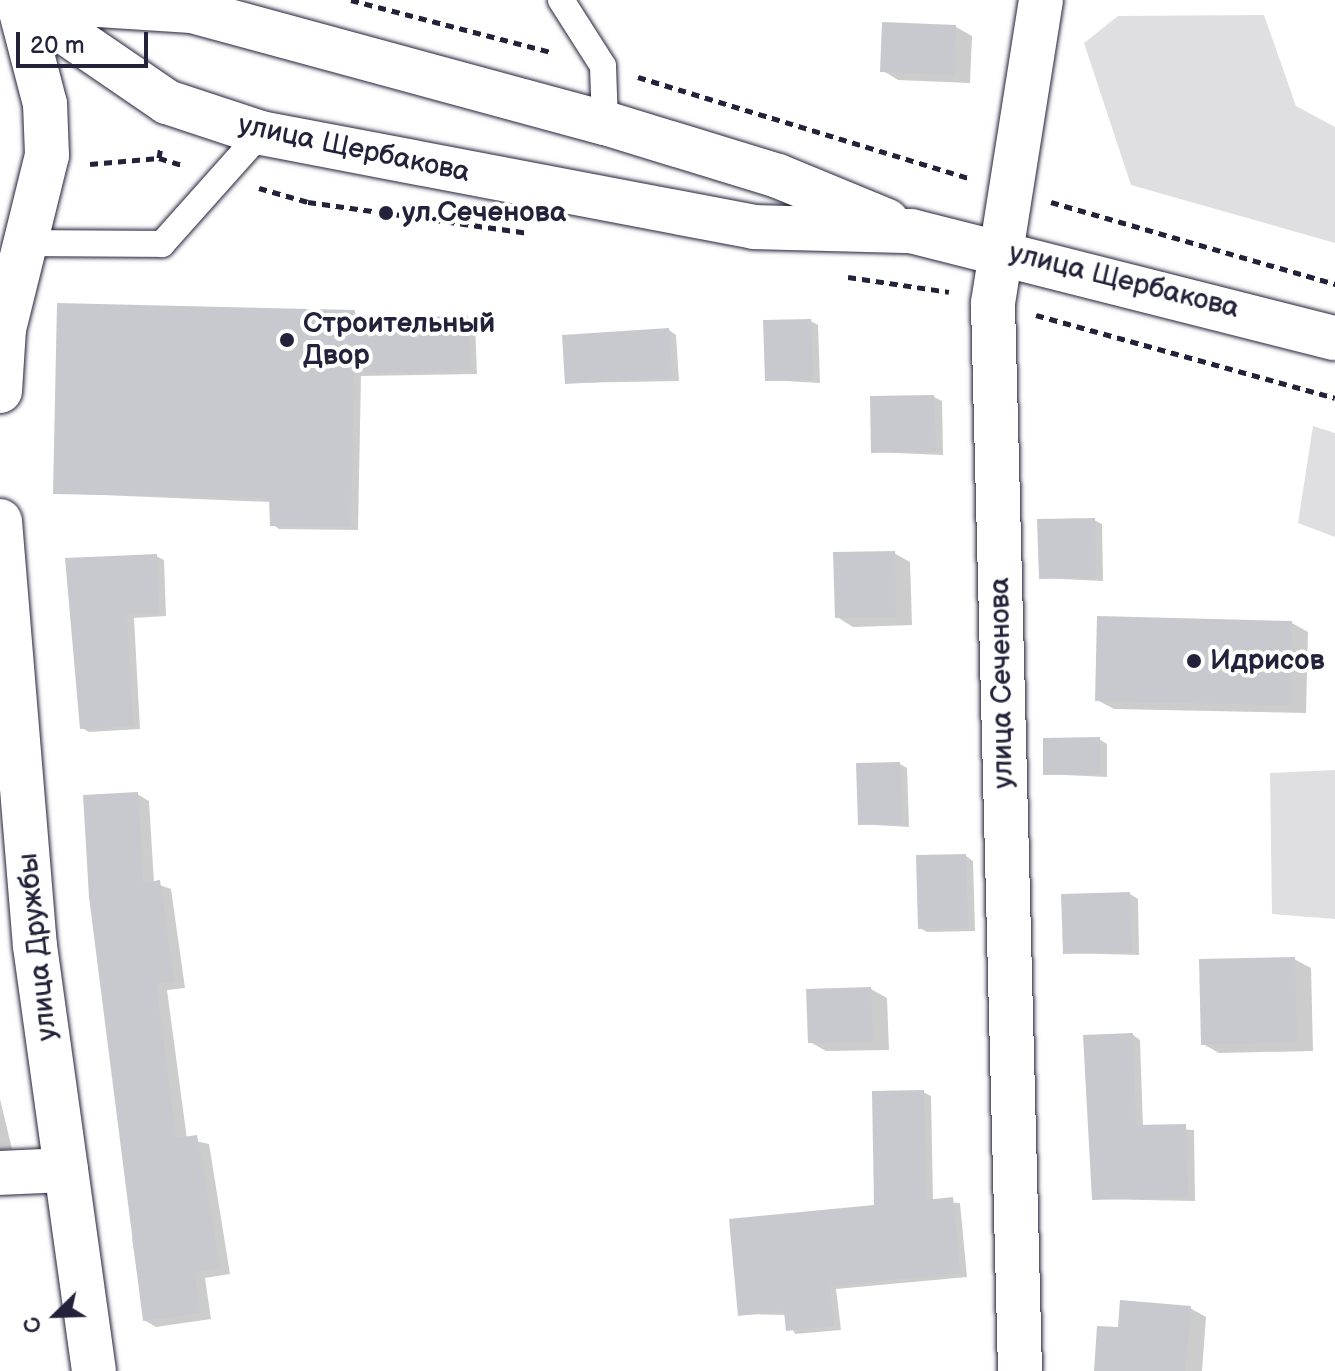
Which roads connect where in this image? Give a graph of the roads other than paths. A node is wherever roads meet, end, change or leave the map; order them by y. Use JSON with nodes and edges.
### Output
{"nodes":[{"id":1,"x":19,"y":0,"type":"edge"},
{"id":2,"x":561,"y":0,"type":"edge"},
{"id":3,"x":1041,"y":0,"type":"edge"},
{"id":4,"x":605,"y":123,"type":"junction"},
{"id":5,"x":261,"y":133,"type":"junction"},
{"id":6,"x":911,"y":231,"type":"junction"},
{"id":7,"x":30,"y":243,"type":"junction"},
{"id":8,"x":999,"y":250,"type":"junction"},
{"id":9,"x":1335,"y":338,"type":"edge"},
{"id":10,"x":0,"y":391,"type":"edge"},
{"id":11,"x":0,"y":521,"type":"edge"},
{"id":12,"x":66,"y":1170,"type":"junction"},
{"id":13,"x":0,"y":1173,"type":"edge"},
{"id":14,"x":94,"y":1371,"type":"edge"},
{"id":15,"x":1020,"y":1371,"type":"edge"}],
"edges":[{"from":1,"to":4,"type":"street","name":"улица Щербакова"},
{"from":1,"to":5,"type":"street","name":"улица Щербакова"},
{"from":1,"to":7,"type":"street"},
{"from":2,"to":4,"type":"lane"},
{"from":3,"to":8,"type":"street","name":"улица Сеченова"},
{"from":4,"to":6,"type":"street","name":"улица Щербакова"},
{"from":5,"to":6,"type":"street","name":"улица Щербакова"},
{"from":5,"to":7,"type":"lane"},
{"from":6,"to":8,"type":"street","name":"улица Щербакова"},
{"from":7,"to":10,"type":"street"},
{"from":8,"to":9,"type":"street","name":"улица Щербакова"},
{"from":8,"to":15,"type":"street","name":"улица Сеченова"},
{"from":11,"to":12,"type":"street","name":"улица Дружбы"},
{"from":12,"to":13,"type":"street"},
{"from":12,"to":14,"type":"street","name":"улица Дружбы"}]}
